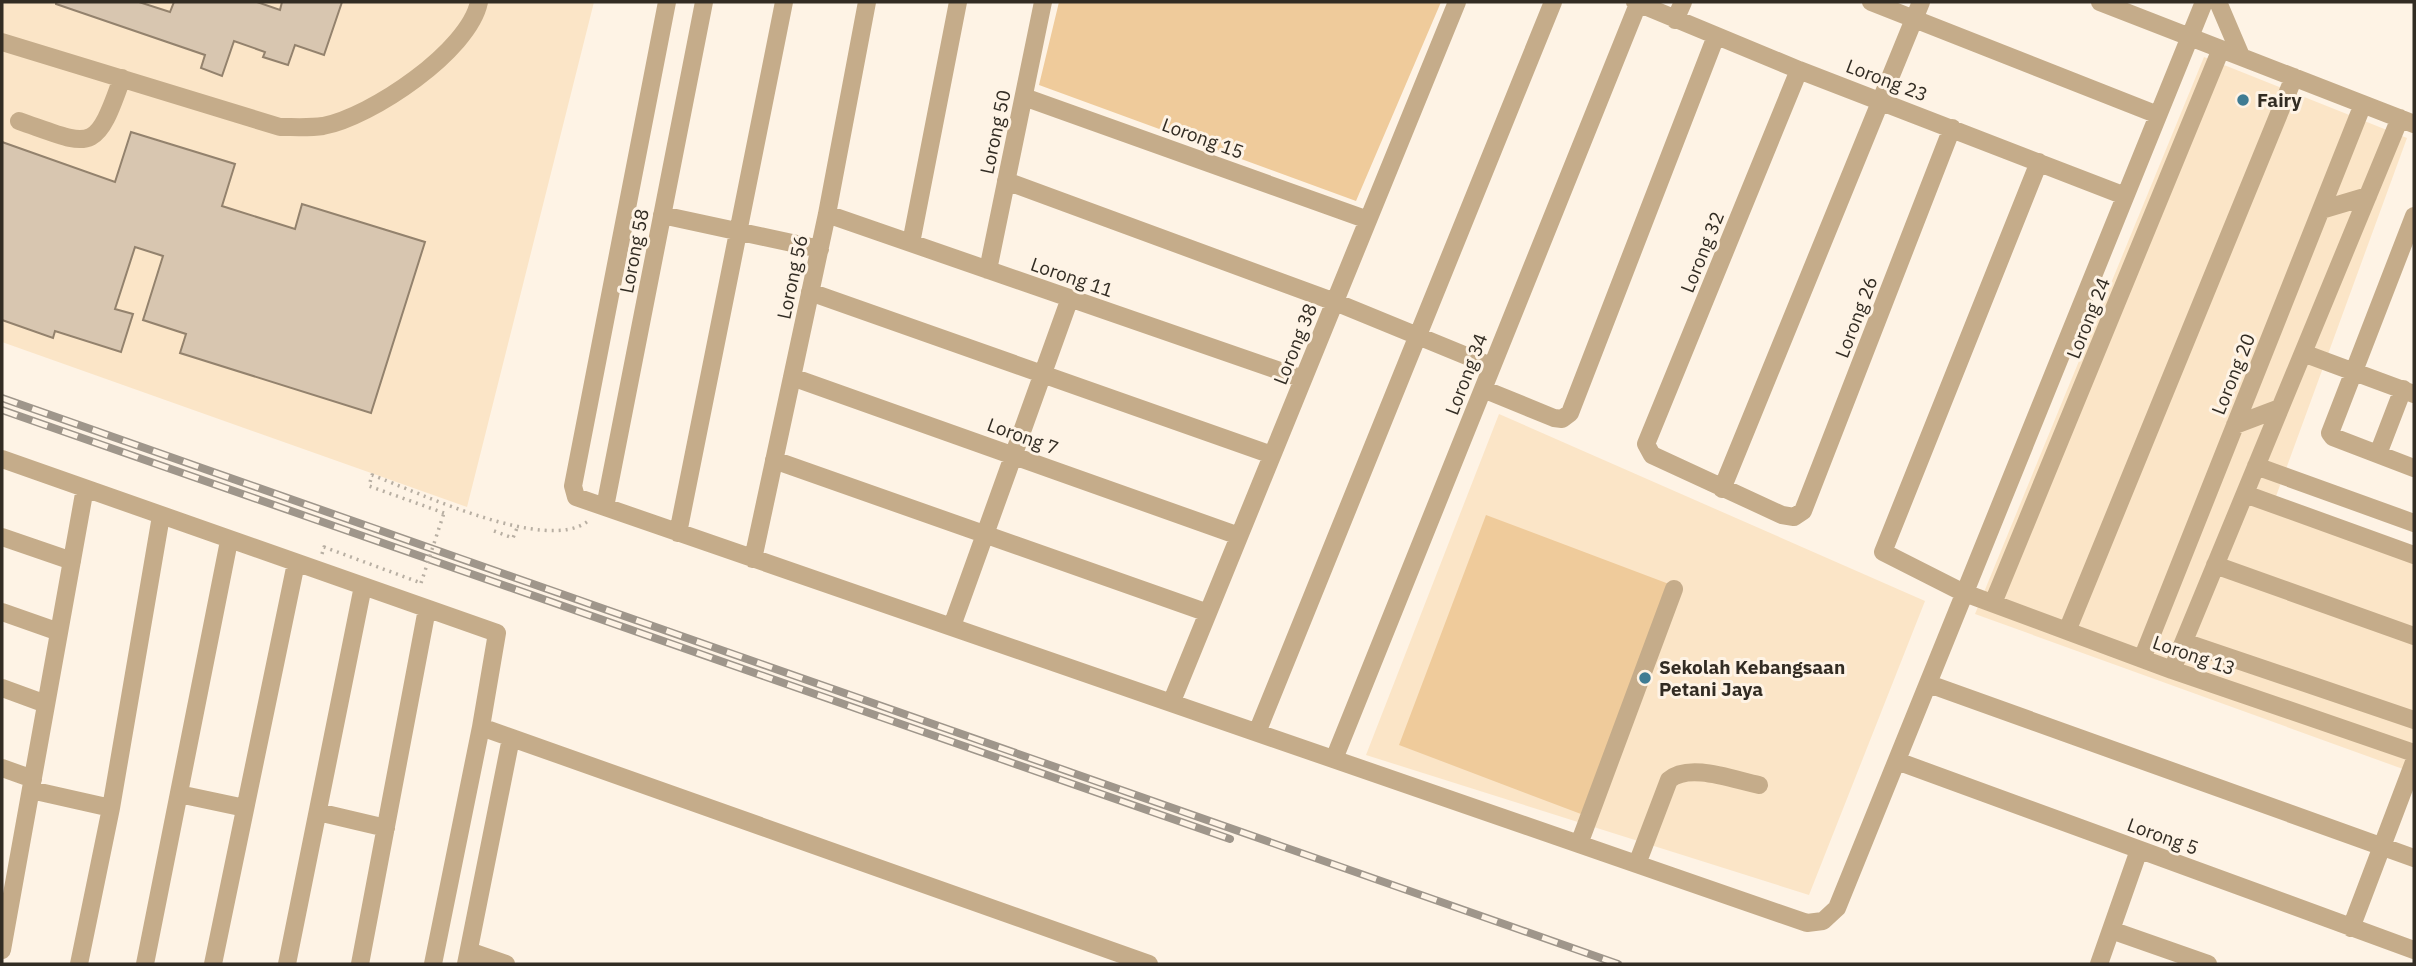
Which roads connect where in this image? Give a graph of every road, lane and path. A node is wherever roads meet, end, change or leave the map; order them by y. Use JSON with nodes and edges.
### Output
{"nodes":[{"id":1,"x":479,"y":2,"type":"edge"},
{"id":2,"x":667,"y":2,"type":"edge"},
{"id":3,"x":704,"y":2,"type":"edge"},
{"id":4,"x":784,"y":2,"type":"edge"},
{"id":5,"x":867,"y":2,"type":"edge"},
{"id":6,"x":958,"y":2,"type":"edge"},
{"id":7,"x":1043,"y":2,"type":"edge"},
{"id":8,"x":1457,"y":2,"type":"edge"},
{"id":9,"x":1553,"y":2,"type":"edge"},
{"id":10,"x":1683,"y":2,"type":"edge"},
{"id":11,"x":1871,"y":2,"type":"edge"},
{"id":12,"x":1922,"y":2,"type":"edge"},
{"id":13,"x":2100,"y":2,"type":"edge"},
{"id":14,"x":2204,"y":2,"type":"edge"},
{"id":15,"x":2218,"y":2,"type":"edge"},
{"id":16,"x":1636,"y":3,"type":"edge"},
{"id":17,"x":1675,"y":20,"type":"junction"},
{"id":18,"x":1914,"y":20,"type":"junction"},
{"id":19,"x":1716,"y":36,"type":"junction"},
{"id":20,"x":2190,"y":38,"type":"junction"},
{"id":21,"x":2,"y":41,"type":"edge"},
{"id":22,"x":2221,"y":49,"type":"junction"},
{"id":23,"x":2241,"y":56,"type":"junction"},
{"id":24,"x":1800,"y":70,"type":"junction"},
{"id":25,"x":2294,"y":77,"type":"junction"},
{"id":26,"x":122,"y":79,"type":"junction"},
{"id":27,"x":1024,"y":97,"type":"junction"},
{"id":28,"x":1883,"y":101,"type":"junction"},
{"id":29,"x":2363,"y":104,"type":"junction"},
{"id":30,"x":2158,"y":115,"type":"junction"},
{"id":31,"x":19,"y":121,"type":"dead end"},
{"id":32,"x":2407,"y":121,"type":"edge"},
{"id":33,"x":1952,"y":128,"type":"junction"},
{"id":34,"x":2039,"y":162,"type":"junction"},
{"id":35,"x":1006,"y":181,"type":"junction"},
{"id":36,"x":2368,"y":195,"type":"junction"},
{"id":37,"x":2125,"y":196,"type":"junction"},
{"id":38,"x":2321,"y":210,"type":"junction"},
{"id":39,"x":827,"y":214,"type":"junction"},
{"id":40,"x":662,"y":215,"type":"junction"},
{"id":41,"x":2414,"y":216,"type":"edge"},
{"id":42,"x":1368,"y":220,"type":"junction"},
{"id":43,"x":738,"y":232,"type":"junction"},
{"id":44,"x":911,"y":243,"type":"junction"},
{"id":45,"x":820,"y":249,"type":"junction"},
{"id":46,"x":988,"y":270,"type":"junction"},
{"id":47,"x":810,"y":292,"type":"junction"},
{"id":48,"x":1070,"y":298,"type":"junction"},
{"id":49,"x":1335,"y":302,"type":"junction"},
{"id":50,"x":1418,"y":335,"type":"junction"},
{"id":51,"x":2303,"y":353,"type":"junction"},
{"id":52,"x":1491,"y":366,"type":"junction"},
{"id":53,"x":2356,"y":372,"type":"junction"},
{"id":54,"x":1043,"y":374,"type":"junction"},
{"id":55,"x":792,"y":377,"type":"junction"},
{"id":56,"x":1303,"y":379,"type":"junction"},
{"id":57,"x":1483,"y":389,"type":"junction"},
{"id":58,"x":2408,"y":391,"type":"edge"},
{"id":59,"x":2280,"y":408,"type":"junction"},
{"id":60,"x":2235,"y":425,"type":"junction"},
{"id":61,"x":2378,"y":454,"type":"junction"},
{"id":62,"x":1014,"y":455,"type":"junction"},
{"id":63,"x":1272,"y":455,"type":"junction"},
{"id":64,"x":2,"y":459,"type":"edge"},
{"id":65,"x":774,"y":460,"type":"junction"},
{"id":66,"x":2256,"y":466,"type":"junction"},
{"id":67,"x":2414,"y":468,"type":"edge"},
{"id":68,"x":85,"y":488,"type":"junction"},
{"id":69,"x":1722,"y":489,"type":"junction"},
{"id":70,"x":2245,"y":494,"type":"junction"},
{"id":71,"x":605,"y":508,"type":"junction"},
{"id":72,"x":160,"y":516,"type":"junction"},
{"id":73,"x":2414,"y":523,"type":"edge"},
{"id":74,"x":517,"y":528,"type":"junction"},
{"id":75,"x":494,"y":531,"type":"dead end"},
{"id":76,"x":678,"y":533,"type":"junction"},
{"id":77,"x":985,"y":534,"type":"junction"},
{"id":78,"x":1239,"y":536,"type":"junction"},
{"id":79,"x":2,"y":537,"type":"edge"},
{"id":80,"x":229,"y":541,"type":"junction"},
{"id":81,"x":2414,"y":555,"type":"edge"},
{"id":82,"x":753,"y":559,"type":"junction"},
{"id":83,"x":72,"y":561,"type":"junction"},
{"id":84,"x":296,"y":564,"type":"junction"},
{"id":85,"x":2215,"y":565,"type":"junction"},
{"id":86,"x":421,"y":583,"type":"dead end"},
{"id":87,"x":363,"y":586,"type":"junction"},
{"id":88,"x":1674,"y":589,"type":"dead end"},
{"id":89,"x":1962,"y":592,"type":"junction"},
{"id":90,"x":1993,"y":603,"type":"junction"},
{"id":91,"x":427,"y":609,"type":"junction"},
{"id":92,"x":2,"y":611,"type":"edge"},
{"id":93,"x":1208,"y":613,"type":"junction"},
{"id":94,"x":952,"y":626,"type":"junction"},
{"id":95,"x":2067,"y":631,"type":"junction"},
{"id":96,"x":59,"y":632,"type":"junction"},
{"id":97,"x":2414,"y":636,"type":"edge"},
{"id":98,"x":2184,"y":642,"type":"junction"},
{"id":99,"x":2142,"y":659,"type":"junction"},
{"id":100,"x":2172,"y":670,"type":"junction"},
{"id":101,"x":1929,"y":684,"type":"junction"},
{"id":102,"x":2,"y":688,"type":"edge"},
{"id":103,"x":1171,"y":701,"type":"junction"},
{"id":104,"x":46,"y":704,"type":"junction"},
{"id":105,"x":2414,"y":720,"type":"edge"},
{"id":106,"x":481,"y":727,"type":"junction"},
{"id":107,"x":1258,"y":730,"type":"junction"},
{"id":108,"x":510,"y":738,"type":"junction"},
{"id":109,"x":2414,"y":753,"type":"edge"},
{"id":110,"x":1334,"y":760,"type":"junction"},
{"id":111,"x":1897,"y":761,"type":"junction"},
{"id":112,"x":2414,"y":762,"type":"edge"},
{"id":113,"x":2,"y":768,"type":"edge"},
{"id":114,"x":32,"y":785,"type":"junction"},
{"id":115,"x":1759,"y":785,"type":"dead end"},
{"id":116,"x":179,"y":794,"type":"junction"},
{"id":117,"x":111,"y":808,"type":"junction"},
{"id":118,"x":245,"y":808,"type":"junction"},
{"id":119,"x":318,"y":812,"type":"junction"},
{"id":120,"x":386,"y":828,"type":"junction"},
{"id":121,"x":1579,"y":844,"type":"junction"},
{"id":122,"x":2382,"y":846,"type":"junction"},
{"id":123,"x":2139,"y":850,"type":"junction"},
{"id":124,"x":2414,"y":858,"type":"edge"},
{"id":125,"x":1637,"y":864,"type":"junction"},
{"id":126,"x":2351,"y":928,"type":"junction"},
{"id":127,"x":2111,"y":930,"type":"junction"},
{"id":128,"x":2,"y":950,"type":"edge"},
{"id":129,"x":2414,"y":950,"type":"edge"},
{"id":130,"x":468,"y":958,"type":"edge"},
{"id":131,"x":79,"y":964,"type":"edge"},
{"id":132,"x":145,"y":964,"type":"edge"},
{"id":133,"x":213,"y":964,"type":"edge"},
{"id":134,"x":287,"y":964,"type":"edge"},
{"id":135,"x":360,"y":964,"type":"edge"},
{"id":136,"x":433,"y":964,"type":"edge"},
{"id":137,"x":506,"y":964,"type":"edge"},
{"id":138,"x":1149,"y":964,"type":"edge"},
{"id":139,"x":2099,"y":964,"type":"edge"},
{"id":140,"x":2208,"y":964,"type":"edge"}],
"edges":[{"from":1,"to":26,"type":"street"},
{"from":2,"to":71,"type":"street","name":"Lorong 24"},
{"from":3,"to":40,"type":"street","name":"Lorong 58"},
{"from":4,"to":43,"type":"street"},
{"from":5,"to":39,"type":"street","name":"Lorong 56"},
{"from":6,"to":44,"type":"street"},
{"from":7,"to":27,"type":"street","name":"Lorong 50"},
{"from":8,"to":42,"type":"street","name":"Lorong 38"},
{"from":9,"to":50,"type":"street"},
{"from":10,"to":17,"type":"street"},
{"from":11,"to":18,"type":"street"},
{"from":12,"to":18,"type":"street"},
{"from":13,"to":20,"type":"street"},
{"from":14,"to":20,"type":"street","name":"Lorong 24"},
{"from":15,"to":23,"type":"street"},
{"from":16,"to":17,"type":"street","name":"Lorong 23"},
{"from":16,"to":52,"type":"street","name":"Lorong 34"},
{"from":17,"to":19,"type":"street","name":"Lorong 23"},
{"from":18,"to":28,"type":"street"},
{"from":18,"to":30,"type":"street"},
{"from":19,"to":24,"type":"street","name":"Lorong 23"},
{"from":19,"to":57,"type":"street"},
{"from":20,"to":22,"type":"street"},
{"from":20,"to":30,"type":"street","name":"Lorong 24"},
{"from":21,"to":26,"type":"street"},
{"from":22,"to":23,"type":"street"},
{"from":22,"to":90,"type":"street","name":"Lorong 24"},
{"from":23,"to":25,"type":"street"},
{"from":24,"to":28,"type":"street","name":"Lorong 23"},
{"from":24,"to":69,"type":"street","name":"Lorong 32"},
{"from":25,"to":29,"type":"street"},
{"from":25,"to":95,"type":"street"},
{"from":26,"to":31,"type":"street"},
{"from":27,"to":35,"type":"street","name":"Lorong 50"},
{"from":27,"to":42,"type":"street","name":"Lorong 15"},
{"from":28,"to":33,"type":"street","name":"Lorong 23"},
{"from":28,"to":69,"type":"street"},
{"from":29,"to":32,"type":"street"},
{"from":29,"to":38,"type":"street","name":"Lorong 20"},
{"from":30,"to":37,"type":"street","name":"Lorong 24"},
{"from":32,"to":36,"type":"street"},
{"from":33,"to":34,"type":"street","name":"Lorong 23"},
{"from":33,"to":69,"type":"street","name":"Lorong 26"},
{"from":34,"to":37,"type":"street","name":"Lorong 23"},
{"from":34,"to":89,"type":"street","name":"Lorong 13"},
{"from":35,"to":46,"type":"street","name":"Lorong 50"},
{"from":35,"to":49,"type":"street"},
{"from":36,"to":38,"type":"street"},
{"from":36,"to":51,"type":"street"},
{"from":37,"to":89,"type":"street","name":"Lorong 24"},
{"from":38,"to":60,"type":"street","name":"Lorong 20"},
{"from":39,"to":44,"type":"street","name":"Lorong 11"},
{"from":39,"to":45,"type":"street","name":"Lorong 56"},
{"from":40,"to":43,"type":"street"},
{"from":40,"to":71,"type":"street","name":"Lorong 58"},
{"from":41,"to":53,"type":"street"},
{"from":42,"to":49,"type":"street","name":"Lorong 38"},
{"from":43,"to":45,"type":"street"},
{"from":43,"to":76,"type":"street"},
{"from":44,"to":46,"type":"street","name":"Lorong 11"},
{"from":45,"to":47,"type":"street","name":"Lorong 56"},
{"from":46,"to":48,"type":"street","name":"Lorong 11"},
{"from":47,"to":54,"type":"street"},
{"from":47,"to":55,"type":"street","name":"Lorong 56"},
{"from":48,"to":54,"type":"street"},
{"from":48,"to":56,"type":"street","name":"Lorong 11"},
{"from":49,"to":50,"type":"street"},
{"from":49,"to":56,"type":"street","name":"Lorong 38"},
{"from":50,"to":52,"type":"street"},
{"from":50,"to":107,"type":"street"},
{"from":51,"to":53,"type":"street"},
{"from":51,"to":59,"type":"street"},
{"from":52,"to":57,"type":"street","name":"Lorong 34"},
{"from":53,"to":58,"type":"street"},
{"from":53,"to":61,"type":"street"},
{"from":54,"to":62,"type":"street"},
{"from":54,"to":63,"type":"street"},
{"from":55,"to":62,"type":"street","name":"Lorong 7"},
{"from":55,"to":65,"type":"street","name":"Lorong 56"},
{"from":56,"to":63,"type":"street","name":"Lorong 38"},
{"from":57,"to":110,"type":"street","name":"Lorong 34"},
{"from":58,"to":61,"type":"street"},
{"from":59,"to":60,"type":"street"},
{"from":59,"to":66,"type":"street"},
{"from":60,"to":99,"type":"street","name":"Lorong 20"},
{"from":61,"to":67,"type":"street"},
{"from":62,"to":77,"type":"street"},
{"from":62,"to":78,"type":"street","name":"Lorong 7"},
{"from":63,"to":78,"type":"street","name":"Lorong 38"},
{"from":64,"to":68,"type":"street"},
{"from":65,"to":77,"type":"street"},
{"from":65,"to":82,"type":"street","name":"Lorong 56"},
{"from":66,"to":70,"type":"street"},
{"from":66,"to":73,"type":"street"},
{"from":68,"to":72,"type":"street"},
{"from":68,"to":83,"type":"street"},
{"from":70,"to":81,"type":"street"},
{"from":70,"to":85,"type":"street"},
{"from":71,"to":74,"type":"path"},
{"from":71,"to":76,"type":"street","name":"Lorong 24"},
{"from":72,"to":80,"type":"street"},
{"from":72,"to":117,"type":"street"},
{"from":74,"to":75,"type":"path"},
{"from":74,"to":86,"type":"path","bridge":true},
{"from":76,"to":82,"type":"street","name":"Lorong 24"},
{"from":77,"to":93,"type":"street"},
{"from":77,"to":94,"type":"street"},
{"from":78,"to":93,"type":"street","name":"Lorong 38"},
{"from":79,"to":83,"type":"street"},
{"from":80,"to":84,"type":"street"},
{"from":80,"to":116,"type":"street"},
{"from":82,"to":94,"type":"street","name":"Lorong 24"},
{"from":83,"to":96,"type":"street"},
{"from":84,"to":87,"type":"street"},
{"from":84,"to":118,"type":"street"},
{"from":85,"to":97,"type":"street"},
{"from":85,"to":98,"type":"street"},
{"from":87,"to":91,"type":"street"},
{"from":87,"to":119,"type":"street"},
{"from":88,"to":121,"type":"street"},
{"from":89,"to":90,"type":"street","name":"Lorong 13"},
{"from":89,"to":101,"type":"street","name":"Lorong 24"},
{"from":90,"to":95,"type":"street","name":"Lorong 13"},
{"from":91,"to":106,"type":"street"},
{"from":91,"to":120,"type":"street"},
{"from":92,"to":96,"type":"street"},
{"from":93,"to":103,"type":"street","name":"Lorong 38"},
{"from":94,"to":103,"type":"street","name":"Lorong 24"},
{"from":95,"to":99,"type":"street","name":"Lorong 13"},
{"from":96,"to":104,"type":"street"},
{"from":98,"to":100,"type":"street"},
{"from":98,"to":105,"type":"street"},
{"from":99,"to":100,"type":"street","name":"Lorong 13"},
{"from":100,"to":109,"type":"street","name":"Lorong 13"},
{"from":101,"to":111,"type":"street","name":"Lorong 24"},
{"from":101,"to":122,"type":"street"},
{"from":102,"to":104,"type":"street"},
{"from":103,"to":107,"type":"street","name":"Lorong 24"},
{"from":104,"to":114,"type":"street"},
{"from":106,"to":108,"type":"street"},
{"from":106,"to":136,"type":"street"},
{"from":107,"to":110,"type":"street","name":"Lorong 24"},
{"from":108,"to":130,"type":"street"},
{"from":108,"to":138,"type":"street"},
{"from":110,"to":121,"type":"street","name":"Lorong 24"},
{"from":111,"to":123,"type":"street","name":"Lorong 5"},
{"from":111,"to":125,"type":"street","name":"Lorong 24"},
{"from":112,"to":122,"type":"street"},
{"from":113,"to":114,"type":"street"},
{"from":114,"to":117,"type":"street"},
{"from":114,"to":128,"type":"street"},
{"from":115,"to":125,"type":"street"},
{"from":116,"to":118,"type":"street"},
{"from":116,"to":132,"type":"street"},
{"from":117,"to":131,"type":"street"},
{"from":118,"to":133,"type":"street"},
{"from":119,"to":120,"type":"street"},
{"from":119,"to":134,"type":"street"},
{"from":120,"to":135,"type":"street"},
{"from":121,"to":125,"type":"street","name":"Lorong 24"},
{"from":122,"to":124,"type":"street"},
{"from":122,"to":126,"type":"street"},
{"from":123,"to":126,"type":"street","name":"Lorong 5"},
{"from":123,"to":127,"type":"street"},
{"from":126,"to":129,"type":"street","name":"Lorong 5"},
{"from":127,"to":139,"type":"street"},
{"from":127,"to":140,"type":"street"},
{"from":130,"to":137,"type":"street"}]}
